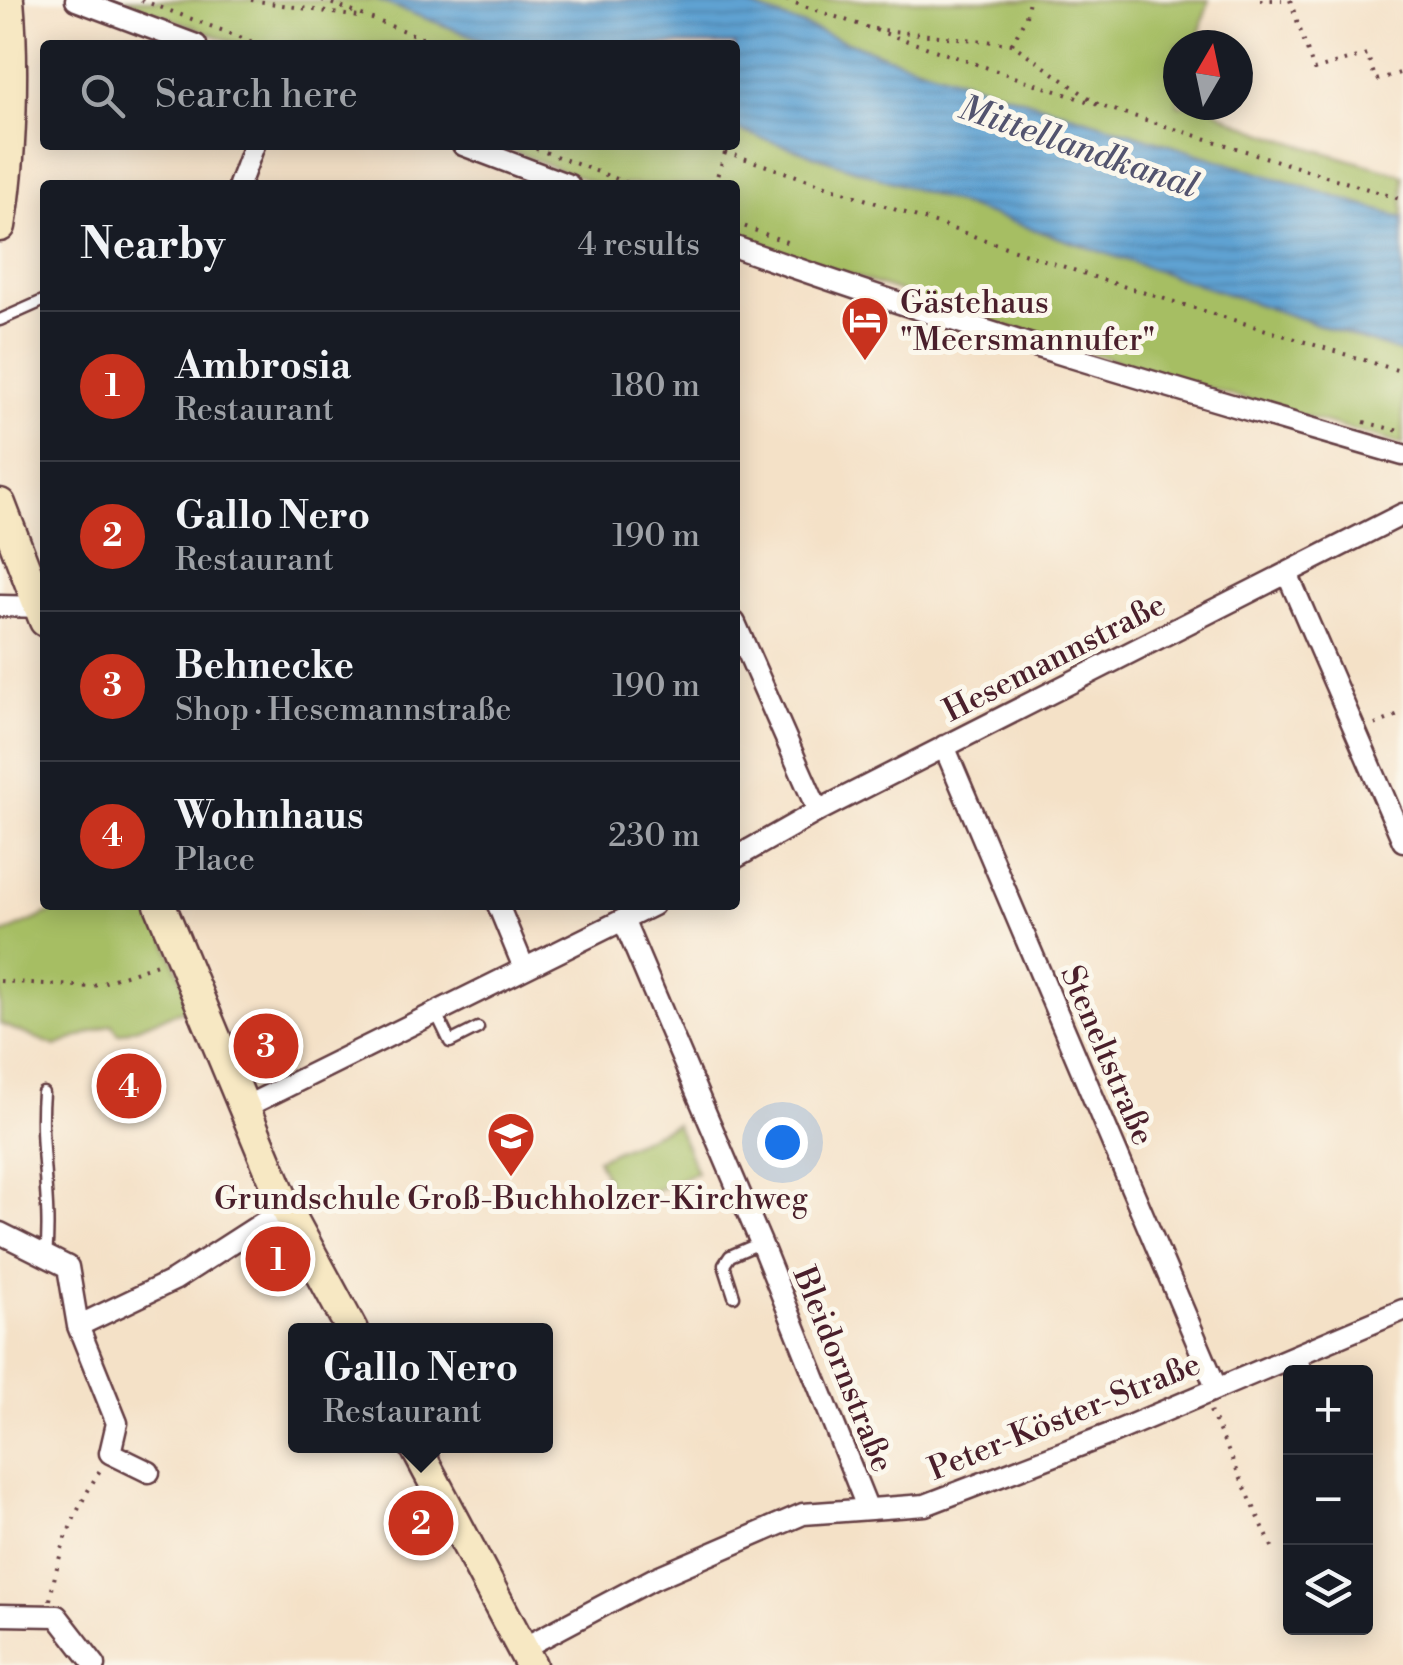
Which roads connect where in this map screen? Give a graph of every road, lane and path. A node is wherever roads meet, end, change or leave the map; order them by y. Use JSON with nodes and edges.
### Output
{"nodes":[{"id":1,"x":8,"y":0,"type":"edge"},
{"id":2,"x":76,"y":0,"type":"edge"},
{"id":3,"x":141,"y":0,"type":"edge"},
{"id":4,"x":251,"y":0,"type":"edge"},
{"id":5,"x":322,"y":0,"type":"edge"},
{"id":6,"x":786,"y":0,"type":"edge"},
{"id":7,"x":1029,"y":0,"type":"edge"},
{"id":8,"x":1260,"y":0,"type":"edge"},
{"id":9,"x":1282,"y":0,"type":"edge"},
{"id":10,"x":1290,"y":0,"type":"edge"},
{"id":11,"x":374,"y":20,"type":"junction"},
{"id":12,"x":869,"y":29,"type":"junction"},
{"id":13,"x":183,"y":40,"type":"edge"},
{"id":14,"x":248,"y":40,"type":"edge"},
{"id":15,"x":428,"y":40,"type":"edge"},
{"id":16,"x":1012,"y":44,"type":"junction"},
{"id":17,"x":1403,"y":72,"type":"edge"},
{"id":18,"x":1101,"y":106,"type":"junction"},
{"id":19,"x":252,"y":150,"type":"edge"},
{"id":20,"x":475,"y":150,"type":"edge"},
{"id":21,"x":539,"y":150,"type":"edge"},
{"id":22,"x":719,"y":150,"type":"edge"},
{"id":23,"x":725,"y":152,"type":"junction"},
{"id":24,"x":241,"y":180,"type":"edge"},
{"id":25,"x":556,"y":180,"type":"edge"},
{"id":26,"x":620,"y":180,"type":"edge"},
{"id":27,"x":716,"y":180,"type":"edge"},
{"id":28,"x":1403,"y":200,"type":"edge"},
{"id":29,"x":0,"y":226,"type":"edge"},
{"id":30,"x":740,"y":248,"type":"edge"},
{"id":31,"x":40,"y":302,"type":"edge"},
{"id":32,"x":0,"y":320,"type":"edge"},
{"id":33,"x":1403,"y":372,"type":"edge"},
{"id":34,"x":1403,"y":454,"type":"edge"},
{"id":35,"x":0,"y":504,"type":"edge"},
{"id":36,"x":1403,"y":514,"type":"edge"},
{"id":37,"x":1287,"y":573,"type":"junction"},
{"id":38,"x":40,"y":604,"type":"edge"},
{"id":39,"x":0,"y":606,"type":"edge"},
{"id":40,"x":40,"y":612,"type":"edge"},
{"id":41,"x":740,"y":634,"type":"edge"},
{"id":42,"x":1403,"y":713,"type":"edge"},
{"id":43,"x":1358,"y":732,"type":"junction"},
{"id":44,"x":944,"y":746,"type":"junction"},
{"id":45,"x":818,"y":811,"type":"junction"},
{"id":46,"x":1403,"y":841,"type":"edge"},
{"id":47,"x":740,"y":855,"type":"edge"},
{"id":48,"x":162,"y":910,"type":"edge"},
{"id":49,"x":500,"y":910,"type":"edge"},
{"id":50,"x":644,"y":910,"type":"edge"},
{"id":51,"x":624,"y":922,"type":"junction"},
{"id":52,"x":180,"y":956,"type":"junction"},
{"id":53,"x":524,"y":968,"type":"junction"},
{"id":54,"x":0,"y":981,"type":"edge"},
{"id":55,"x":435,"y":1012,"type":"junction"},
{"id":56,"x":478,"y":1028,"type":"dead end"},
{"id":57,"x":450,"y":1042,"type":"junction"},
{"id":58,"x":437,"y":1048,"type":"dead end"},
{"id":59,"x":44,"y":1093,"type":"dead end"},
{"id":60,"x":243,"y":1108,"type":"junction"},
{"id":61,"x":286,"y":1208,"type":"junction"},
{"id":62,"x":0,"y":1233,"type":"edge"},
{"id":63,"x":761,"y":1243,"type":"junction"},
{"id":64,"x":46,"y":1256,"type":"junction"},
{"id":65,"x":734,"y":1296,"type":"dead end"},
{"id":66,"x":1403,"y":1310,"type":"edge"},
{"id":67,"x":348,"y":1323,"type":"edge"},
{"id":68,"x":78,"y":1326,"type":"junction"},
{"id":69,"x":1303,"y":1363,"type":"edge"},
{"id":70,"x":1209,"y":1390,"type":"junction"},
{"id":71,"x":110,"y":1453,"type":"junction"},
{"id":72,"x":419,"y":1453,"type":"edge"},
{"id":73,"x":150,"y":1472,"type":"dead end"},
{"id":74,"x":867,"y":1507,"type":"junction"},
{"id":75,"x":1274,"y":1549,"type":"dead end"},
{"id":76,"x":0,"y":1614,"type":"edge"},
{"id":77,"x":47,"y":1616,"type":"junction"},
{"id":78,"x":527,"y":1656,"type":"edge"},
{"id":79,"x":95,"y":1665,"type":"edge"}],
"edges":[{"from":1,"to":29,"type":"street"},
{"from":2,"to":13,"type":"street"},
{"from":3,"to":14,"type":"path"},
{"from":4,"to":11,"type":"path"},
{"from":5,"to":11,"type":"path"},
{"from":6,"to":12,"type":"path"},
{"from":7,"to":16,"type":"path"},
{"from":8,"to":9,"type":"path"},
{"from":10,"to":17,"type":"path"},
{"from":11,"to":15,"type":"path"},
{"from":12,"to":16,"type":"path"},
{"from":12,"to":18,"type":"path"},
{"from":16,"to":18,"type":"path"},
{"from":18,"to":28,"type":"path"},
{"from":19,"to":24,"type":"street"},
{"from":20,"to":25,"type":"street"},
{"from":21,"to":26,"type":"path"},
{"from":22,"to":23,"type":"path"},
{"from":23,"to":27,"type":"path"},
{"from":23,"to":33,"type":"path"},
{"from":30,"to":34,"type":"street"},
{"from":31,"to":32,"type":"lane"},
{"from":35,"to":38,"type":"street"},
{"from":36,"to":37,"type":"street","name":"Hesemannstraße"},
{"from":37,"to":43,"type":"street"},
{"from":37,"to":44,"type":"street","name":"Hesemannstraße"},
{"from":39,"to":40,"type":"street"},
{"from":41,"to":45,"type":"street"},
{"from":42,"to":43,"type":"path"},
{"from":43,"to":46,"type":"street"},
{"from":44,"to":45,"type":"street","name":"Hesemannstraße"},
{"from":44,"to":70,"type":"street","name":"Steneltstraße"},
{"from":45,"to":47,"type":"street","name":"Hesemannstraße"},
{"from":48,"to":52,"type":"street"},
{"from":49,"to":53,"type":"street"},
{"from":50,"to":51,"type":"street"},
{"from":51,"to":53,"type":"street"},
{"from":51,"to":63,"type":"street","name":"Bleidornstraße"},
{"from":52,"to":54,"type":"path"},
{"from":52,"to":60,"type":"street"},
{"from":53,"to":55,"type":"street"},
{"from":55,"to":57,"type":"lane"},
{"from":55,"to":60,"type":"street"},
{"from":56,"to":57,"type":"lane"},
{"from":57,"to":58,"type":"lane"},
{"from":59,"to":64,"type":"lane"},
{"from":60,"to":61,"type":"street"},
{"from":61,"to":67,"type":"street"},
{"from":61,"to":68,"type":"street"},
{"from":62,"to":64,"type":"street"},
{"from":63,"to":65,"type":"lane"},
{"from":63,"to":74,"type":"street","name":"Bleidornstraße"},
{"from":64,"to":68,"type":"street"},
{"from":66,"to":69,"type":"street","name":"Peter-Köster-Straße"},
{"from":68,"to":71,"type":"street"},
{"from":69,"to":70,"type":"street","name":"Peter-Köster-Straße"},
{"from":70,"to":74,"type":"street","name":"Peter-Köster-Straße"},
{"from":70,"to":75,"type":"path"},
{"from":71,"to":73,"type":"street"},
{"from":71,"to":77,"type":"path"},
{"from":72,"to":78,"type":"street"},
{"from":74,"to":78,"type":"street","name":"Peter-Köster-Straße"},
{"from":76,"to":77,"type":"street"},
{"from":77,"to":79,"type":"street"}]}
